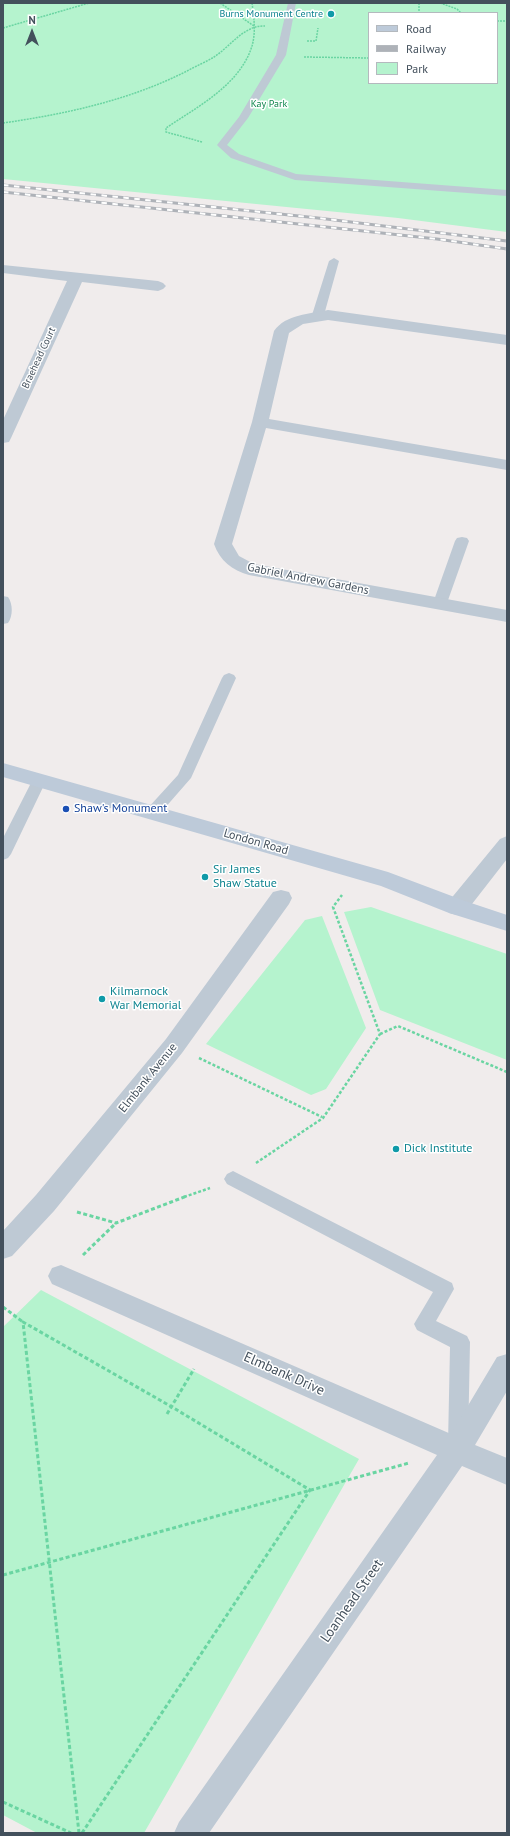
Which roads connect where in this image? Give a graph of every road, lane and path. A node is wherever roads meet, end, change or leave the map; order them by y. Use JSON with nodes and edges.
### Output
{"nodes":[{"id":1,"x":89,"y":3,"type":"edge"},
{"id":2,"x":220,"y":3,"type":"edge"},
{"id":3,"x":252,"y":3,"type":"edge"},
{"id":4,"x":292,"y":3,"type":"edge"},
{"id":5,"x":419,"y":3,"type":"edge"},
{"id":6,"x":440,"y":3,"type":"edge"},
{"id":7,"x":418,"y":12,"type":"edge"},
{"id":8,"x":460,"y":12,"type":"edge"},
{"id":9,"x":254,"y":26,"type":"junction"},
{"id":10,"x":258,"y":26,"type":"dead end"},
{"id":11,"x":3,"y":28,"type":"edge"},
{"id":12,"x":281,"y":55,"type":"junction"},
{"id":13,"x":368,"y":58,"type":"edge"},
{"id":14,"x":3,"y":123,"type":"edge"},
{"id":15,"x":222,"y":145,"type":"junction"},
{"id":16,"x":507,"y":193,"type":"edge"},
{"id":17,"x":334,"y":261,"type":"dead end"},
{"id":18,"x":3,"y":269,"type":"edge"},
{"id":19,"x":76,"y":278,"type":"junction"},
{"id":20,"x":158,"y":286,"type":"dead end"},
{"id":21,"x":318,"y":315,"type":"junction"},
{"id":22,"x":507,"y":340,"type":"edge"},
{"id":23,"x":260,"y":422,"type":"junction"},
{"id":24,"x":3,"y":438,"type":"edge"},
{"id":25,"x":507,"y":465,"type":"edge"},
{"id":26,"x":462,"y":542,"type":"dead end"},
{"id":27,"x":3,"y":600,"type":"edge"},
{"id":28,"x":440,"y":603,"type":"junction"},
{"id":29,"x":507,"y":616,"type":"edge"},
{"id":30,"x":3,"y":620,"type":"edge"},
{"id":31,"x":228,"y":678,"type":"dead end"},
{"id":32,"x":3,"y":770,"type":"edge"},
{"id":33,"x":39,"y":781,"type":"junction"},
{"id":34,"x":152,"y":813,"type":"junction"},
{"id":35,"x":507,"y":844,"type":"edge"},
{"id":36,"x":3,"y":854,"type":"edge"},
{"id":37,"x":346,"y":896,"type":"dead end"},
{"id":38,"x":281,"y":898,"type":"dead end"},
{"id":39,"x":457,"y":907,"type":"junction"},
{"id":40,"x":507,"y":924,"type":"edge"},
{"id":41,"x":380,"y":1034,"type":"junction"},
{"id":42,"x":174,"y":1046,"type":"junction"},
{"id":43,"x":507,"y":1072,"type":"edge"},
{"id":44,"x":323,"y":1118,"type":"junction"},
{"id":45,"x":233,"y":1180,"type":"junction"},
{"id":46,"x":45,"y":1203,"type":"junction"},
{"id":47,"x":116,"y":1223,"type":"junction"},
{"id":48,"x":3,"y":1248,"type":"edge"},
{"id":49,"x":61,"y":1276,"type":"joint"},
{"id":50,"x":3,"y":1307,"type":"edge"},
{"id":51,"x":23,"y":1322,"type":"junction"},
{"id":52,"x":507,"y":1366,"type":"edge"},
{"id":53,"x":194,"y":1369,"type":"dead end"},
{"id":54,"x":172,"y":1407,"type":"junction"},
{"id":55,"x":167,"y":1414,"type":"dead end"},
{"id":56,"x":458,"y":1450,"type":"junction"},
{"id":57,"x":507,"y":1472,"type":"edge"},
{"id":58,"x":310,"y":1490,"type":"junction"},
{"id":59,"x":49,"y":1562,"type":"junction"},
{"id":60,"x":3,"y":1575,"type":"edge"},
{"id":61,"x":3,"y":1802,"type":"edge"},
{"id":62,"x":71,"y":1833,"type":"edge"},
{"id":63,"x":79,"y":1833,"type":"edge"},
{"id":64,"x":82,"y":1833,"type":"edge"},
{"id":65,"x":190,"y":1833,"type":"edge"}],
"edges":[{"from":1,"to":11,"type":"path"},
{"from":2,"to":9,"type":"path"},
{"from":3,"to":9,"type":"path"},
{"from":4,"to":12,"type":"lane"},
{"from":5,"to":7,"type":"path"},
{"from":6,"to":8,"type":"path"},
{"from":9,"to":10,"type":"path"},
{"from":9,"to":14,"type":"path"},
{"from":9,"to":15,"type":"path"},
{"from":12,"to":13,"type":"path"},
{"from":12,"to":15,"type":"lane"},
{"from":15,"to":16,"type":"lane"},
{"from":17,"to":21,"type":"lane"},
{"from":18,"to":19,"type":"street"},
{"from":19,"to":20,"type":"street"},
{"from":19,"to":24,"type":"street","name":"Braehead Court"},
{"from":21,"to":22,"type":"street","name":"Gabriel Andrew Gardens"},
{"from":21,"to":23,"type":"street","name":"Gabriel Andrew Gardens"},
{"from":23,"to":25,"type":"street"},
{"from":23,"to":28,"type":"street","name":"Gabriel Andrew Gardens"},
{"from":26,"to":28,"type":"lane"},
{"from":27,"to":30,"type":"lane"},
{"from":28,"to":29,"type":"street","name":"Gabriel Andrew Gardens"},
{"from":31,"to":34,"type":"lane"},
{"from":32,"to":33,"type":"main road","name":"London Road"},
{"from":33,"to":34,"type":"main road","name":"London Road"},
{"from":33,"to":36,"type":"lane"},
{"from":34,"to":39,"type":"main road","name":"London Road"},
{"from":35,"to":39,"type":"street"},
{"from":37,"to":41,"type":"path"},
{"from":38,"to":42,"type":"street","name":"Elmbank Avenue"},
{"from":39,"to":40,"type":"main road","name":"London Road"},
{"from":41,"to":43,"type":"path"},
{"from":41,"to":44,"type":"path"},
{"from":42,"to":44,"type":"path"},
{"from":42,"to":46,"type":"street","name":"Elmbank Avenue"},
{"from":44,"to":45,"type":"path"},
{"from":45,"to":47,"type":"path"},
{"from":45,"to":56,"type":"lane"},
{"from":46,"to":47,"type":"path"},
{"from":46,"to":48,"type":"street","name":"Elmbank Avenue"},
{"from":47,"to":49,"type":"path"},
{"from":49,"to":56,"type":"street","name":"Elmbank Drive"},
{"from":50,"to":51,"type":"path"},
{"from":51,"to":54,"type":"path"},
{"from":51,"to":59,"type":"path"},
{"from":52,"to":56,"type":"street","name":"Loanhead Street"},
{"from":53,"to":54,"type":"path"},
{"from":54,"to":55,"type":"path"},
{"from":54,"to":58,"type":"path"},
{"from":56,"to":57,"type":"street","name":"Elmbank Drive"},
{"from":56,"to":58,"type":"path"},
{"from":56,"to":65,"type":"street","name":"Loanhead Street"},
{"from":58,"to":59,"type":"path"},
{"from":58,"to":64,"type":"path"},
{"from":59,"to":60,"type":"path"},
{"from":59,"to":63,"type":"path"},
{"from":61,"to":62,"type":"path"}]}
